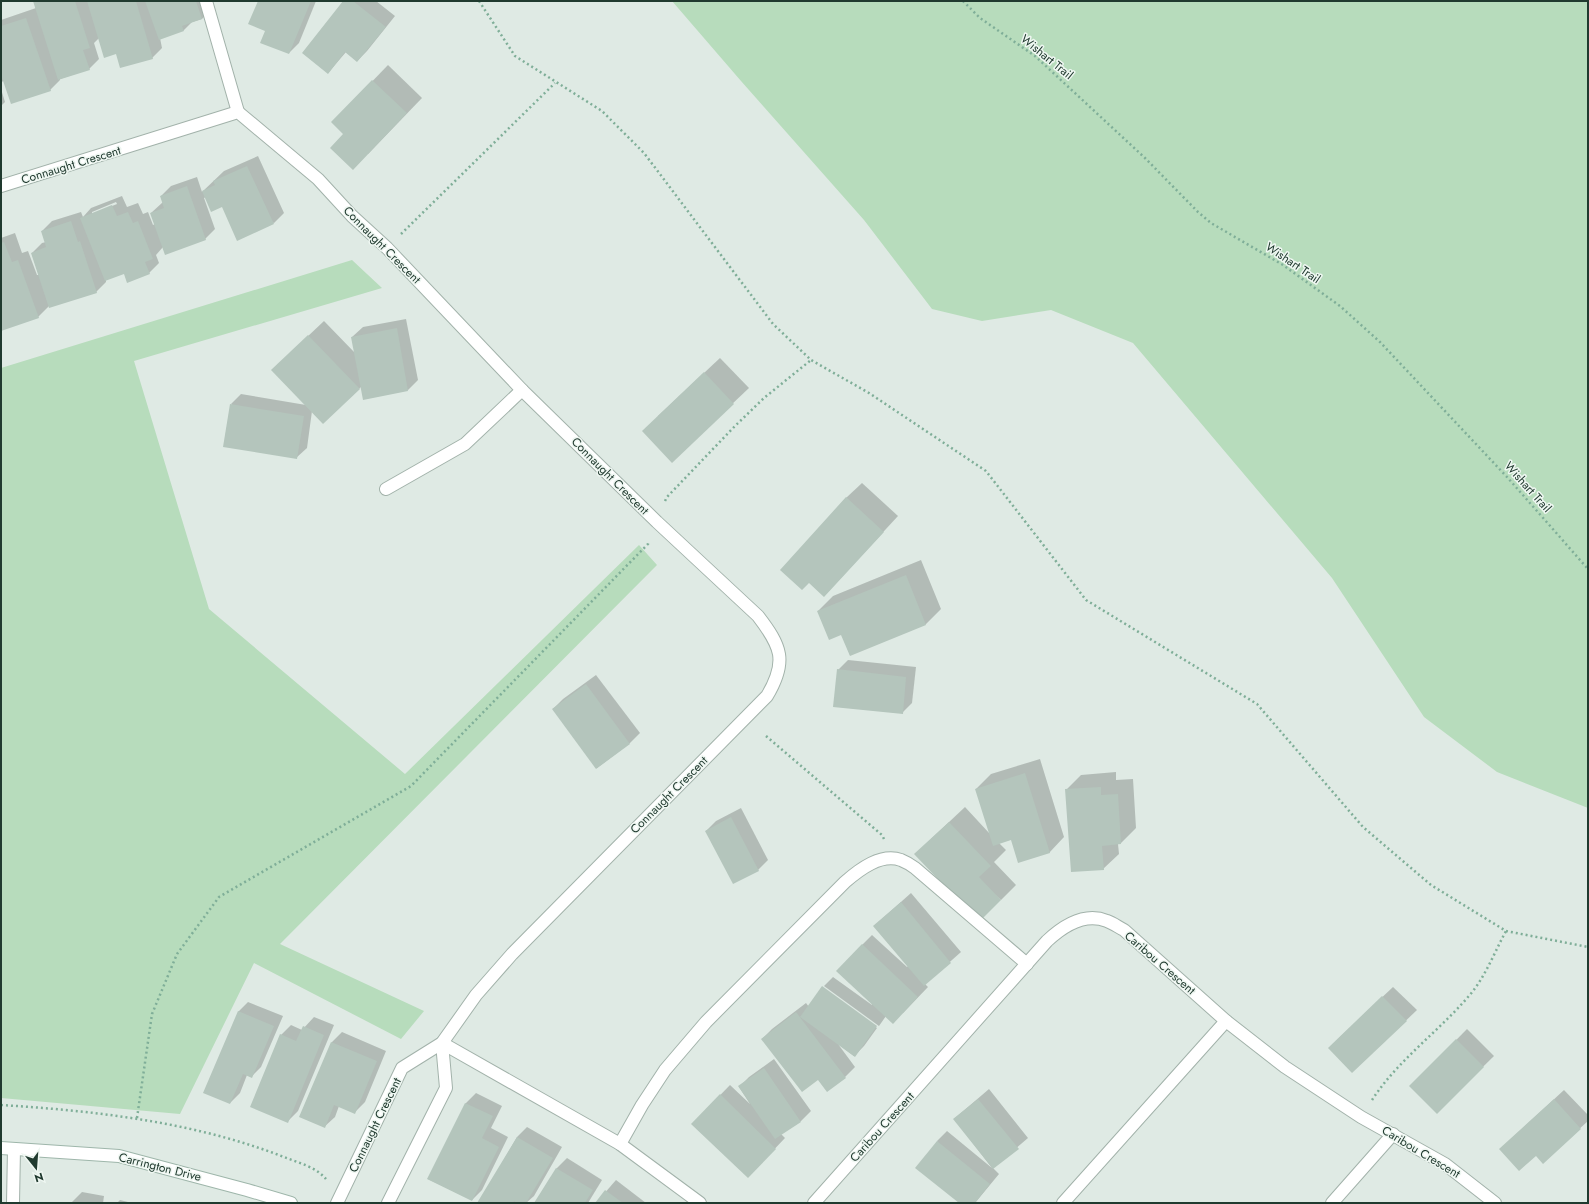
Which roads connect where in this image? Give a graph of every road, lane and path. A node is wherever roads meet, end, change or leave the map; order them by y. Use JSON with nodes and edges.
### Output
{"nodes":[{"id":1,"x":206,"y":1,"type":"edge"},
{"id":2,"x":479,"y":1,"type":"edge"},
{"id":3,"x":963,"y":1,"type":"edge"},
{"id":4,"x":555,"y":82,"type":"junction"},
{"id":5,"x":238,"y":112,"type":"junction"},
{"id":6,"x":1,"y":186,"type":"edge"},
{"id":7,"x":387,"y":248,"type":"junction"},
{"id":8,"x":811,"y":360,"type":"junction"},
{"id":9,"x":522,"y":390,"type":"junction"},
{"id":10,"x":386,"y":489,"type":"dead end"},
{"id":11,"x":667,"y":497,"type":"dead end"},
{"id":12,"x":648,"y":544,"type":"dead end"},
{"id":13,"x":1588,"y":569,"type":"edge"},
{"id":14,"x":766,"y":736,"type":"dead end"},
{"id":15,"x":898,"y":859,"type":"junction"},
{"id":16,"x":1506,"y":931,"type":"junction"},
{"id":17,"x":1588,"y":946,"type":"edge"},
{"id":18,"x":1027,"y":964,"type":"junction"},
{"id":19,"x":1226,"y":1021,"type":"junction"},
{"id":20,"x":442,"y":1043,"type":"junction"},
{"id":21,"x":1,"y":1105,"type":"edge"},
{"id":22,"x":1361,"y":1116,"type":"junction"},
{"id":23,"x":137,"y":1118,"type":"junction"},
{"id":24,"x":1393,"y":1134,"type":"junction"},
{"id":25,"x":620,"y":1144,"type":"junction"},
{"id":26,"x":1,"y":1148,"type":"edge"},
{"id":27,"x":14,"y":1149,"type":"junction"},
{"id":28,"x":327,"y":1180,"type":"dead end"},
{"id":29,"x":13,"y":1203,"type":"edge"},
{"id":30,"x":291,"y":1203,"type":"edge"},
{"id":31,"x":337,"y":1203,"type":"edge"},
{"id":32,"x":388,"y":1203,"type":"edge"},
{"id":33,"x":700,"y":1203,"type":"edge"},
{"id":34,"x":814,"y":1203,"type":"edge"},
{"id":35,"x":1063,"y":1203,"type":"edge"},
{"id":36,"x":1332,"y":1203,"type":"edge"},
{"id":37,"x":1495,"y":1203,"type":"edge"}],
"edges":[{"from":1,"to":5,"type":"street"},
{"from":2,"to":4,"type":"path"},
{"from":3,"to":13,"type":"path","name":"Wishart Trail"},
{"from":4,"to":7,"type":"path"},
{"from":4,"to":8,"type":"path"},
{"from":5,"to":6,"type":"street","name":"Connaught Crescent"},
{"from":5,"to":7,"type":"street","name":"Connaught Crescent"},
{"from":7,"to":9,"type":"street","name":"Connaught Crescent"},
{"from":8,"to":11,"type":"path"},
{"from":8,"to":16,"type":"path"},
{"from":9,"to":10,"type":"street"},
{"from":9,"to":20,"type":"street","name":"Connaught Crescent"},
{"from":12,"to":23,"type":"path"},
{"from":14,"to":15,"type":"path"},
{"from":15,"to":18,"type":"street"},
{"from":15,"to":25,"type":"street"},
{"from":16,"to":17,"type":"path"},
{"from":16,"to":22,"type":"path"},
{"from":18,"to":19,"type":"street","name":"Caribou Crescent"},
{"from":18,"to":34,"type":"street","name":"Caribou Crescent"},
{"from":19,"to":22,"type":"street","name":"Caribou Crescent"},
{"from":19,"to":35,"type":"street"},
{"from":20,"to":25,"type":"street"},
{"from":20,"to":31,"type":"street","name":"Connaught Crescent"},
{"from":20,"to":32,"type":"street"},
{"from":21,"to":23,"type":"path"},
{"from":22,"to":24,"type":"street","name":"Caribou Crescent"},
{"from":23,"to":28,"type":"path"},
{"from":24,"to":36,"type":"street"},
{"from":24,"to":37,"type":"street","name":"Caribou Crescent"},
{"from":25,"to":33,"type":"street"},
{"from":26,"to":27,"type":"street","name":"Carrington Drive"},
{"from":27,"to":29,"type":"street"},
{"from":27,"to":30,"type":"street","name":"Carrington Drive"}]}
